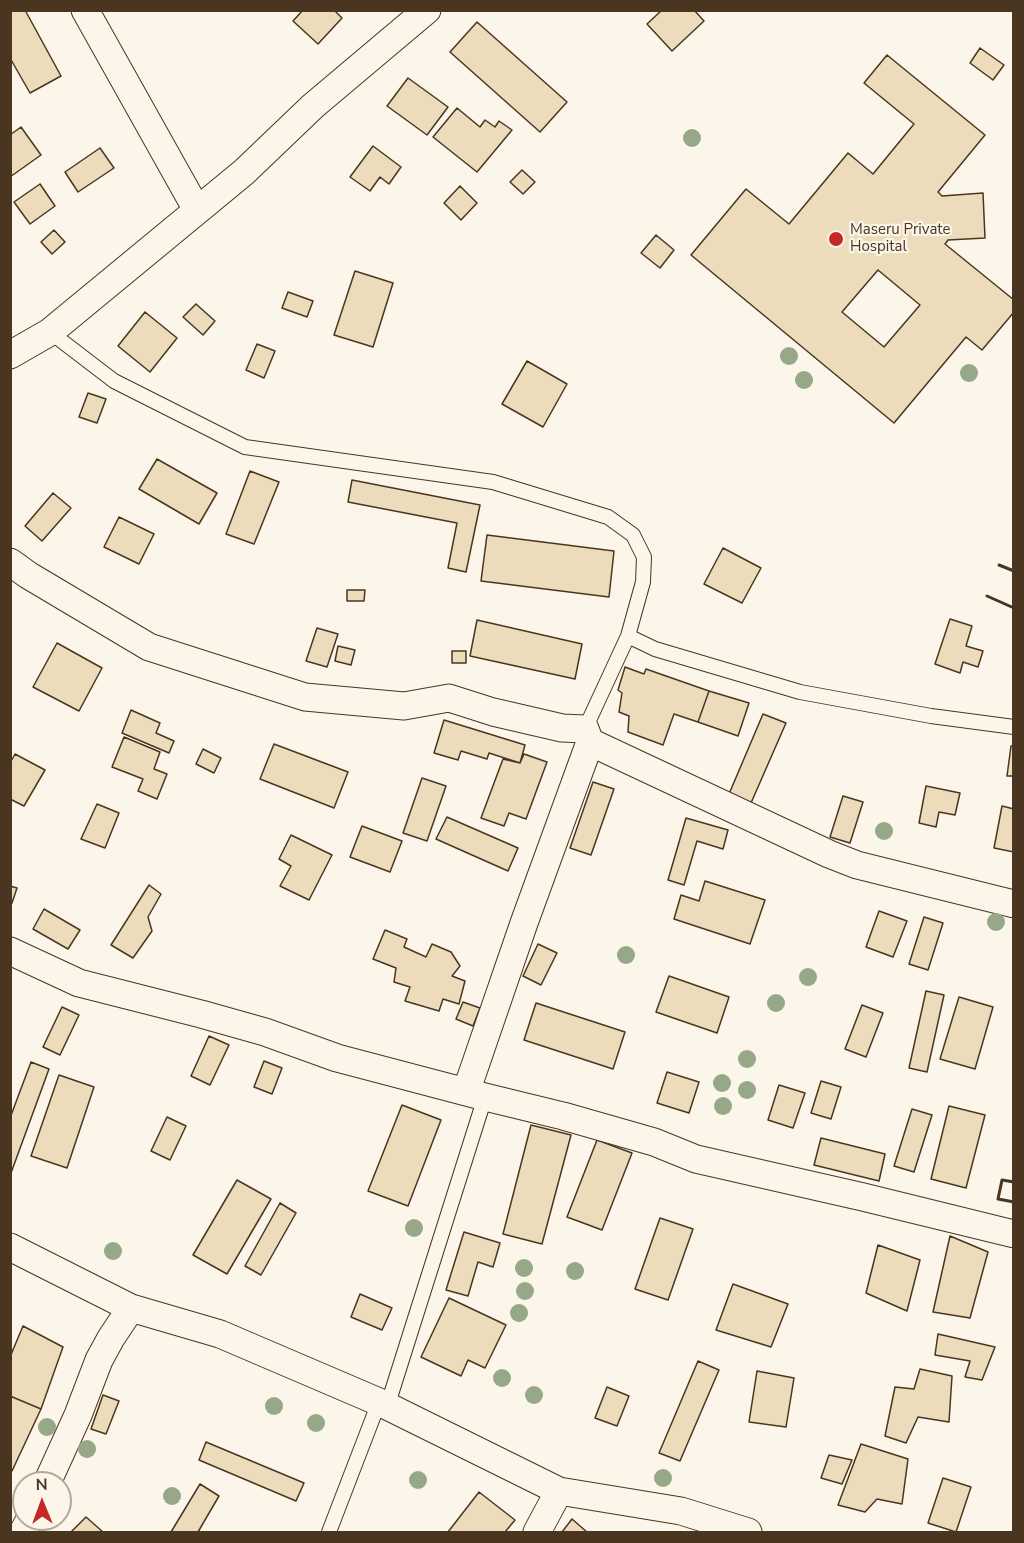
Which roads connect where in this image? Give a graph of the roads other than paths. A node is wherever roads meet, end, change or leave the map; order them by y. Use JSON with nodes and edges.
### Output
{"nodes":[{"id":1,"x":84,"y":10,"type":"edge"},
{"id":2,"x":427,"y":10,"type":"edge"},
{"id":3,"x":197,"y":210,"type":"junction"},
{"id":4,"x":50,"y":333,"type":"junction"},
{"id":5,"x":10,"y":355,"type":"edge"},
{"id":6,"x":10,"y":562,"type":"edge"},
{"id":7,"x":628,"y":636,"type":"junction"},
{"id":8,"x":1014,"y":727,"type":"edge"},
{"id":9,"x":587,"y":736,"type":"junction"},
{"id":10,"x":1014,"y":904,"type":"edge"},
{"id":11,"x":10,"y":951,"type":"edge"},
{"id":12,"x":476,"y":1095,"type":"junction"},
{"id":13,"x":1014,"y":1234,"type":"edge"},
{"id":14,"x":10,"y":1247,"type":"edge"},
{"id":15,"x":132,"y":1308,"type":"junction"},
{"id":16,"x":383,"y":1404,"type":"junction"},
{"id":17,"x":52,"y":1471,"type":"edge"},
{"id":18,"x":559,"y":1491,"type":"junction"},
{"id":19,"x":329,"y":1533,"type":"edge"},
{"id":20,"x":537,"y":1533,"type":"edge"},
{"id":21,"x":748,"y":1533,"type":"edge"}],
"edges":[{"from":1,"to":3,"type":"street"},
{"from":2,"to":3,"type":"street"},
{"from":3,"to":4,"type":"street"},
{"from":4,"to":5,"type":"street"},
{"from":4,"to":7,"type":"lane"},
{"from":6,"to":9,"type":"street"},
{"from":7,"to":8,"type":"lane"},
{"from":7,"to":9,"type":"lane"},
{"from":9,"to":10,"type":"street"},
{"from":9,"to":12,"type":"street"},
{"from":11,"to":12,"type":"street"},
{"from":12,"to":13,"type":"street"},
{"from":12,"to":16,"type":"lane"},
{"from":14,"to":15,"type":"street"},
{"from":15,"to":16,"type":"street"},
{"from":15,"to":17,"type":"street"},
{"from":16,"to":18,"type":"street"},
{"from":16,"to":19,"type":"lane"},
{"from":18,"to":20,"type":"street"},
{"from":18,"to":21,"type":"street"}]}
